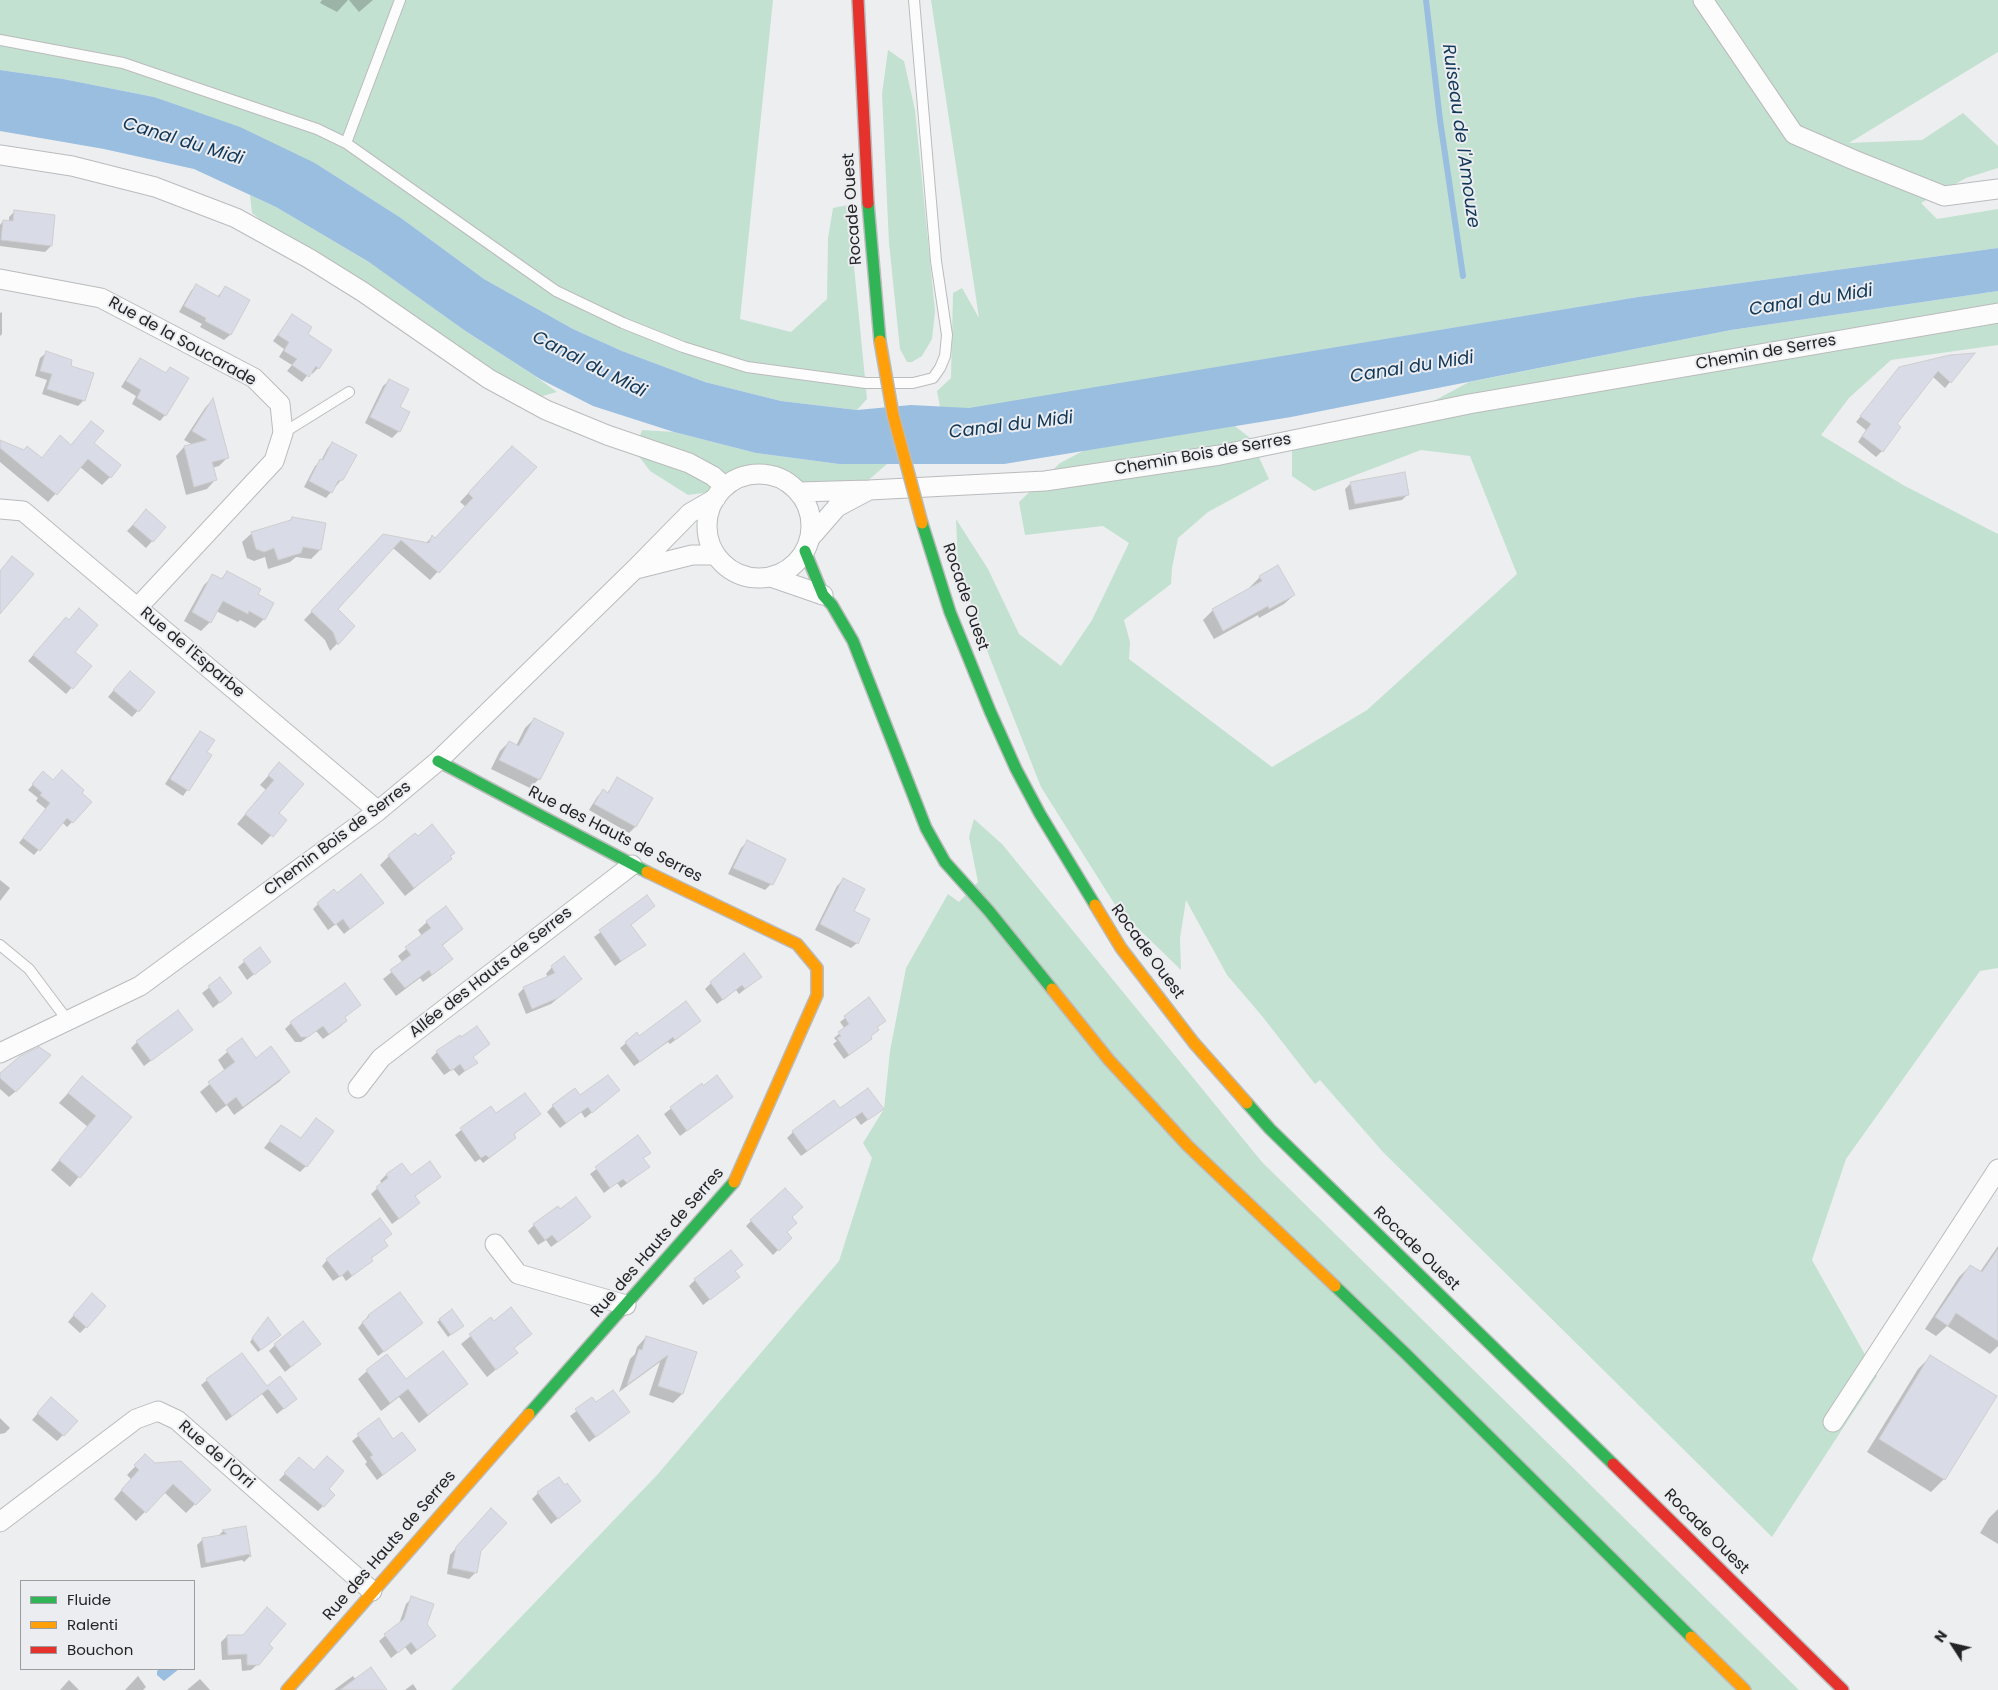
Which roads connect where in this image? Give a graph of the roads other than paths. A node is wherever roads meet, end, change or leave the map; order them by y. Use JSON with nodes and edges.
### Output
{"nodes":[{"id":1,"x":400,"y":0,"type":"edge"},
{"id":2,"x":858,"y":0,"type":"edge"},
{"id":3,"x":914,"y":0,"type":"edge"},
{"id":4,"x":1703,"y":0,"type":"edge"},
{"id":5,"x":0,"y":40,"type":"edge"},
{"id":6,"x":346,"y":143,"type":"junction"},
{"id":7,"x":0,"y":155,"type":"edge"},
{"id":8,"x":1998,"y":188,"type":"edge"},
{"id":9,"x":0,"y":279,"type":"edge"},
{"id":10,"x":1998,"y":313,"type":"edge"},
{"id":11,"x":349,"y":392,"type":"dead end"},
{"id":12,"x":1534,"y":392,"type":"joint"},
{"id":13,"x":283,"y":433,"type":"junction"},
{"id":14,"x":869,"y":490,"type":"junction"},
{"id":15,"x":799,"y":492,"type":"junction"},
{"id":16,"x":721,"y":493,"type":"junction"},
{"id":17,"x":0,"y":509,"type":"edge"},
{"id":18,"x":808,"y":545,"type":"junction"},
{"id":19,"x":716,"y":555,"type":"junction"},
{"id":20,"x":635,"y":569,"type":"junction"},
{"id":21,"x":771,"y":577,"type":"junction"},
{"id":22,"x":823,"y":595,"type":"junction"},
{"id":23,"x":138,"y":607,"type":"junction"},
{"id":24,"x":438,"y":761,"type":"junction"},
{"id":25,"x":378,"y":811,"type":"junction"},
{"id":26,"x":632,"y":865,"type":"junction"},
{"id":27,"x":0,"y":945,"type":"edge"},
{"id":28,"x":68,"y":1020,"type":"junction"},
{"id":29,"x":0,"y":1053,"type":"edge"},
{"id":30,"x":358,"y":1088,"type":"dead end"},
{"id":31,"x":1998,"y":1169,"type":"edge"},
{"id":32,"x":494,"y":1244,"type":"dead end"},
{"id":33,"x":626,"y":1305,"type":"junction"},
{"id":34,"x":1833,"y":1422,"type":"dead end"},
{"id":35,"x":0,"y":1522,"type":"edge"},
{"id":36,"x":372,"y":1592,"type":"junction"},
{"id":37,"x":287,"y":1690,"type":"edge"},
{"id":38,"x":1745,"y":1690,"type":"edge"},
{"id":39,"x":1843,"y":1690,"type":"edge"}],
"edges":[{"from":1,"to":6,"type":"lane"},
{"from":2,"to":39,"type":"street","name":"Rocade Ouest","bridge":true},
{"from":3,"to":6,"type":"lane"},
{"from":4,"to":8,"type":"street"},
{"from":5,"to":6,"type":"lane"},
{"from":7,"to":16,"type":"street"},
{"from":9,"to":13,"type":"street","name":"Rue de la Soucarade"},
{"from":10,"to":12,"type":"street","name":"Chemin de Serres"},
{"from":11,"to":13,"type":"lane"},
{"from":12,"to":14,"type":"street","name":"Chemin Bois de Serres"},
{"from":13,"to":23,"type":"street","name":"Rue de la Soucarade"},
{"from":14,"to":15,"type":"street","name":"Chemin Bois de Serres"},
{"from":14,"to":18,"type":"street","name":"Chemin Bois de Serres"},
{"from":15,"to":16,"type":"street"},
{"from":15,"to":18,"type":"street"},
{"from":16,"to":19,"type":"street"},
{"from":16,"to":20,"type":"street","name":"Chemin Bois de Serres"},
{"from":17,"to":23,"type":"street","name":"Rue de l'Esparbe"},
{"from":18,"to":21,"type":"street"},
{"from":18,"to":22,"type":"street"},
{"from":19,"to":20,"type":"street"},
{"from":19,"to":21,"type":"street"},
{"from":20,"to":24,"type":"street","name":"Chemin Bois de Serres"},
{"from":21,"to":22,"type":"street"},
{"from":22,"to":38,"type":"street"},
{"from":23,"to":25,"type":"street","name":"Rue de l'Esparbe"},
{"from":24,"to":25,"type":"street","name":"Chemin Bois de Serres"},
{"from":24,"to":26,"type":"street","name":"Rue des Hauts de Serres"},
{"from":25,"to":28,"type":"street","name":"Chemin Bois de Serres"},
{"from":26,"to":30,"type":"street","name":"Allée des Hauts de Serres"},
{"from":26,"to":33,"type":"street","name":"Rue des Hauts de Serres"},
{"from":27,"to":28,"type":"lane"},
{"from":28,"to":29,"type":"street","name":"Chemin Bois de Serres"},
{"from":31,"to":34,"type":"street"},
{"from":32,"to":33,"type":"street"},
{"from":33,"to":36,"type":"street","name":"Rue des Hauts de Serres"},
{"from":35,"to":36,"type":"street","name":"Rue de l'Orri"},
{"from":36,"to":37,"type":"street","name":"Rue des Hauts de Serres"}]}
